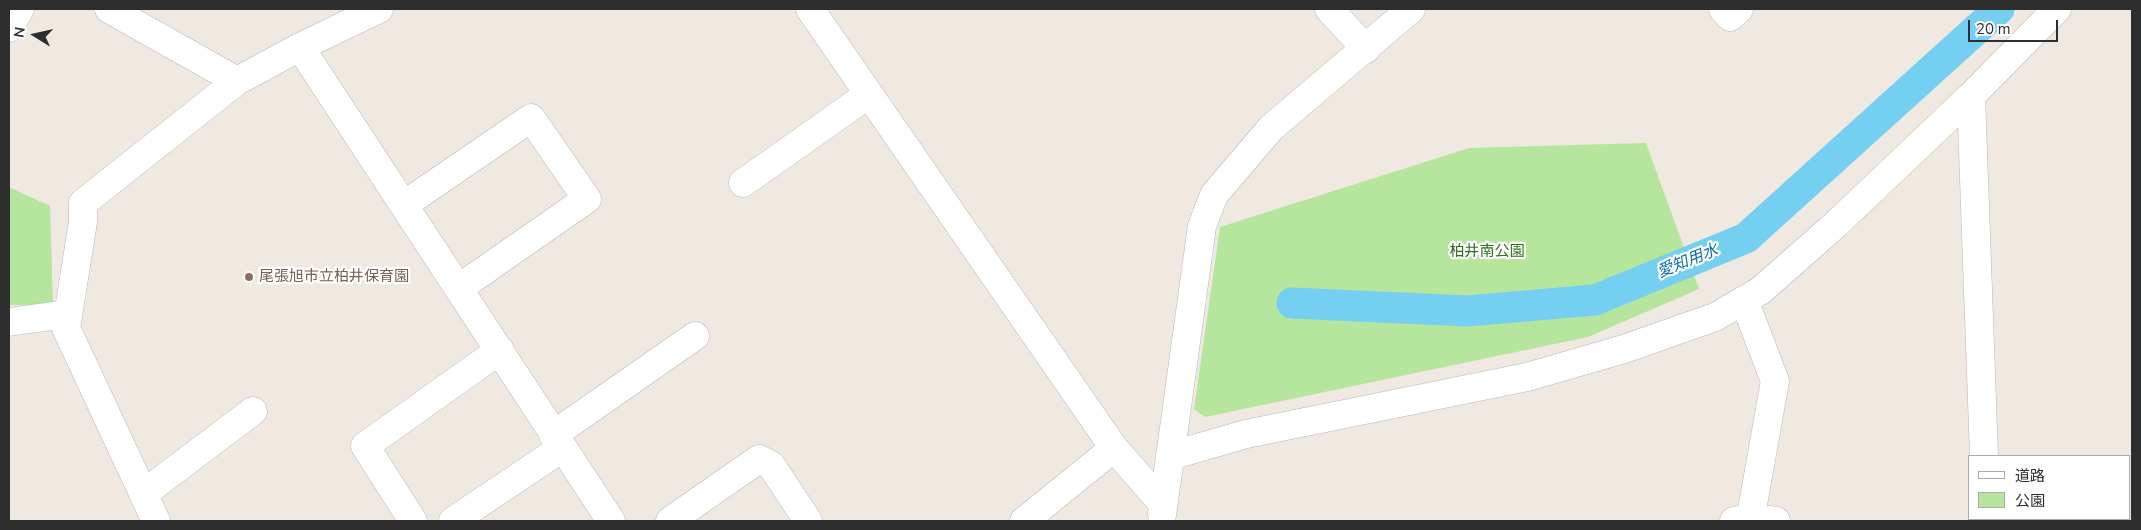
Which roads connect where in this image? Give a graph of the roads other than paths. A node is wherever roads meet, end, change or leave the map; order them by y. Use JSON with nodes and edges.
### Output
{"nodes":[{"id":1,"x":20,"y":9,"type":"edge"},
{"id":2,"x":109,"y":9,"type":"edge"},
{"id":3,"x":379,"y":9,"type":"edge"},
{"id":4,"x":810,"y":9,"type":"edge"},
{"id":5,"x":1329,"y":9,"type":"edge"},
{"id":6,"x":1411,"y":9,"type":"edge"},
{"id":7,"x":1723,"y":9,"type":"edge"},
{"id":8,"x":1739,"y":9,"type":"edge"},
{"id":9,"x":2057,"y":9,"type":"edge"},
{"id":10,"x":9,"y":28,"type":"edge"},
{"id":11,"x":300,"y":47,"type":"junction"},
{"id":12,"x":1366,"y":49,"type":"junction"},
{"id":13,"x":237,"y":81,"type":"junction"},
{"id":14,"x":869,"y":94,"type":"junction"},
{"id":15,"x":1971,"y":96,"type":"junction"},
{"id":16,"x":743,"y":183,"type":"dead end"},
{"id":17,"x":405,"y":204,"type":"junction"},
{"id":18,"x":459,"y":288,"type":"junction"},
{"id":19,"x":1744,"y":300,"type":"junction"},
{"id":20,"x":68,"y":314,"type":"junction"},
{"id":21,"x":9,"y":322,"type":"edge"},
{"id":22,"x":695,"y":336,"type":"dead end"},
{"id":23,"x":500,"y":350,"type":"junction"},
{"id":24,"x":253,"y":411,"type":"dead end"},
{"id":25,"x":558,"y":442,"type":"junction"},
{"id":26,"x":1114,"y":448,"type":"junction"},
{"id":27,"x":1984,"y":455,"type":"edge"},
{"id":28,"x":1170,"y":456,"type":"junction"},
{"id":29,"x":143,"y":494,"type":"junction"},
{"id":30,"x":1162,"y":513,"type":"edge"},
{"id":31,"x":1753,"y":520,"type":"edge"},
{"id":32,"x":156,"y":521,"type":"edge"},
{"id":33,"x":413,"y":521,"type":"edge"},
{"id":34,"x":452,"y":521,"type":"edge"},
{"id":35,"x":611,"y":521,"type":"edge"},
{"id":36,"x":670,"y":521,"type":"edge"},
{"id":37,"x":808,"y":521,"type":"edge"},
{"id":38,"x":1024,"y":521,"type":"edge"}],
"edges":[{"from":1,"to":10,"type":"street"},
{"from":2,"to":13,"type":"street"},
{"from":3,"to":11,"type":"street"},
{"from":4,"to":14,"type":"street"},
{"from":5,"to":12,"type":"street"},
{"from":6,"to":12,"type":"street"},
{"from":7,"to":8,"type":"street"},
{"from":9,"to":15,"type":"street"},
{"from":11,"to":13,"type":"street"},
{"from":11,"to":17,"type":"street"},
{"from":12,"to":28,"type":"street"},
{"from":13,"to":20,"type":"street"},
{"from":14,"to":16,"type":"street"},
{"from":14,"to":26,"type":"street"},
{"from":15,"to":19,"type":"street"},
{"from":15,"to":27,"type":"street"},
{"from":17,"to":18,"type":"street"},
{"from":17,"to":18,"type":"street"},
{"from":18,"to":23,"type":"street"},
{"from":19,"to":28,"type":"street"},
{"from":19,"to":31,"type":"street"},
{"from":20,"to":21,"type":"street"},
{"from":20,"to":29,"type":"street"},
{"from":22,"to":25,"type":"street"},
{"from":23,"to":25,"type":"street"},
{"from":23,"to":33,"type":"street"},
{"from":24,"to":29,"type":"street"},
{"from":25,"to":34,"type":"street"},
{"from":25,"to":35,"type":"street"},
{"from":26,"to":30,"type":"street"},
{"from":26,"to":38,"type":"street"},
{"from":28,"to":30,"type":"street"},
{"from":29,"to":32,"type":"street"},
{"from":36,"to":37,"type":"street"}]}
